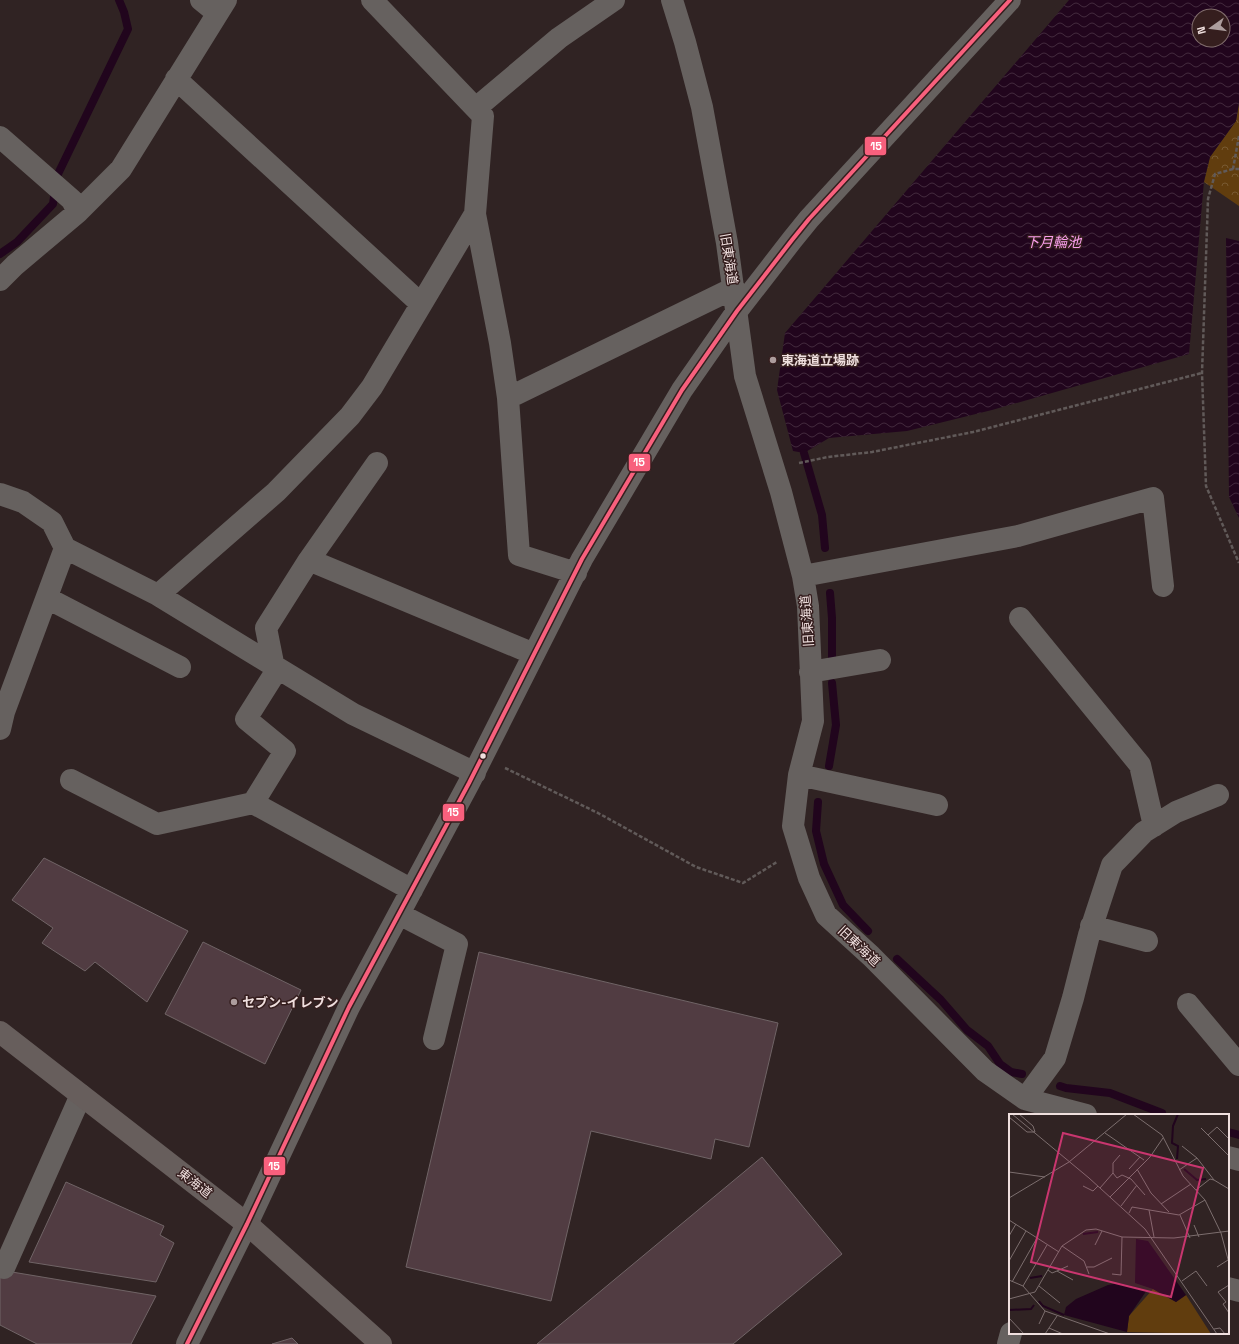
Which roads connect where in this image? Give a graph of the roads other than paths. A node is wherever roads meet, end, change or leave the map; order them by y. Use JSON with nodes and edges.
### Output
{"nodes":[{"id":1,"x":372,"y":0,"type":"edge"},
{"id":2,"x":614,"y":0,"type":"edge"},
{"id":3,"x":672,"y":0,"type":"edge"},
{"id":4,"x":1010,"y":0,"type":"edge"},
{"id":5,"x":214,"y":4,"type":"edge"},
{"id":6,"x":176,"y":79,"type":"junction"},
{"id":7,"x":476,"y":108,"type":"junction"},
{"id":8,"x":0,"y":137,"type":"edge"},
{"id":9,"x":75,"y":206,"type":"junction"},
{"id":10,"x":475,"y":214,"type":"junction"},
{"id":11,"x":0,"y":280,"type":"edge"},
{"id":12,"x":734,"y":288,"type":"junction"},
{"id":13,"x":421,"y":304,"type":"junction"},
{"id":14,"x":737,"y":311,"type":"junction"},
{"id":15,"x":508,"y":398,"type":"junction"},
{"id":16,"x":377,"y":463,"type":"dead end"},
{"id":17,"x":0,"y":494,"type":"edge"},
{"id":18,"x":65,"y":548,"type":"junction"},
{"id":19,"x":309,"y":560,"type":"junction"},
{"id":20,"x":576,"y":572,"type":"junction"},
{"id":21,"x":804,"y":576,"type":"junction"},
{"id":22,"x":1163,"y":586,"type":"dead end"},
{"id":23,"x":158,"y":595,"type":"junction"},
{"id":24,"x":47,"y":598,"type":"junction"},
{"id":25,"x":1020,"y":618,"type":"dead end"},
{"id":26,"x":534,"y":654,"type":"junction"},
{"id":27,"x":880,"y":660,"type":"dead end"},
{"id":28,"x":180,"y":667,"type":"dead end"},
{"id":29,"x":274,"y":667,"type":"junction"},
{"id":30,"x":810,"y":672,"type":"junction"},
{"id":31,"x":0,"y":729,"type":"edge"},
{"id":32,"x":479,"y":765,"type":"junction"},
{"id":33,"x":799,"y":775,"type":"junction"},
{"id":34,"x":71,"y":780,"type":"dead end"},
{"id":35,"x":1218,"y":795,"type":"dead end"},
{"id":36,"x":253,"y":803,"type":"junction"},
{"id":37,"x":937,"y":805,"type":"dead end"},
{"id":38,"x":1154,"y":826,"type":"junction"},
{"id":39,"x":412,"y":890,"type":"junction"},
{"id":40,"x":399,"y":914,"type":"junction"},
{"id":41,"x":1092,"y":926,"type":"junction"},
{"id":42,"x":1148,"y":940,"type":"dead end"},
{"id":43,"x":1188,"y":1004,"type":"dead end"},
{"id":44,"x":0,"y":1032,"type":"edge"},
{"id":45,"x":434,"y":1039,"type":"dead end"},
{"id":46,"x":1239,"y":1065,"type":"edge"},
{"id":47,"x":81,"y":1095,"type":"junction"},
{"id":48,"x":1025,"y":1099,"type":"junction"},
{"id":49,"x":1082,"y":1114,"type":"edge"},
{"id":50,"x":1229,"y":1157,"type":"edge"},
{"id":51,"x":1239,"y":1160,"type":"edge"},
{"id":52,"x":247,"y":1224,"type":"junction"},
{"id":53,"x":4,"y":1268,"type":"dead end"},
{"id":54,"x":1229,"y":1288,"type":"edge"},
{"id":55,"x":1239,"y":1291,"type":"edge"},
{"id":56,"x":1011,"y":1334,"type":"edge"},
{"id":57,"x":187,"y":1344,"type":"edge"},
{"id":58,"x":381,"y":1344,"type":"edge"},
{"id":59,"x":1008,"y":1344,"type":"edge"}],
"edges":[{"from":1,"to":7,"type":"street"},
{"from":2,"to":7,"type":"street"},
{"from":3,"to":12,"type":"street","name":"旧東海道"},
{"from":4,"to":14,"type":"street"},
{"from":5,"to":6,"type":"street"},
{"from":6,"to":9,"type":"street"},
{"from":6,"to":13,"type":"street"},
{"from":7,"to":10,"type":"street"},
{"from":8,"to":9,"type":"street"},
{"from":9,"to":11,"type":"street"},
{"from":10,"to":13,"type":"street"},
{"from":10,"to":15,"type":"street"},
{"from":12,"to":14,"type":"street","name":"旧東海道"},
{"from":12,"to":15,"type":"street"},
{"from":13,"to":23,"type":"street"},
{"from":14,"to":20,"type":"street"},
{"from":14,"to":21,"type":"street","name":"旧東海道"},
{"from":15,"to":20,"type":"street"},
{"from":16,"to":19,"type":"street"},
{"from":17,"to":18,"type":"street"},
{"from":18,"to":23,"type":"street"},
{"from":18,"to":24,"type":"street"},
{"from":19,"to":26,"type":"street"},
{"from":19,"to":29,"type":"street"},
{"from":20,"to":26,"type":"street"},
{"from":21,"to":22,"type":"street"},
{"from":21,"to":30,"type":"street","name":"旧東海道"},
{"from":23,"to":29,"type":"street"},
{"from":24,"to":28,"type":"street"},
{"from":24,"to":31,"type":"street"},
{"from":25,"to":38,"type":"street"},
{"from":26,"to":32,"type":"street"},
{"from":27,"to":30,"type":"street"},
{"from":29,"to":32,"type":"street"},
{"from":29,"to":36,"type":"street"},
{"from":30,"to":33,"type":"street","name":"旧東海道"},
{"from":32,"to":39,"type":"street"},
{"from":33,"to":37,"type":"street"},
{"from":33,"to":48,"type":"street","name":"旧東海道"},
{"from":34,"to":36,"type":"street"},
{"from":35,"to":38,"type":"street"},
{"from":36,"to":39,"type":"street"},
{"from":38,"to":41,"type":"street"},
{"from":39,"to":40,"type":"street"},
{"from":40,"to":45,"type":"street"},
{"from":40,"to":52,"type":"street"},
{"from":41,"to":42,"type":"street"},
{"from":41,"to":48,"type":"street"},
{"from":43,"to":46,"type":"street"},
{"from":44,"to":47,"type":"highway","name":"東海道"},
{"from":47,"to":52,"type":"highway","name":"東海道"},
{"from":47,"to":53,"type":"street"},
{"from":48,"to":49,"type":"street","name":"旧東海道"},
{"from":50,"to":51,"type":"street"},
{"from":52,"to":57,"type":"street"},
{"from":52,"to":58,"type":"highway","name":"東海道"},
{"from":54,"to":55,"type":"street"},
{"from":56,"to":59,"type":"street"}]}
